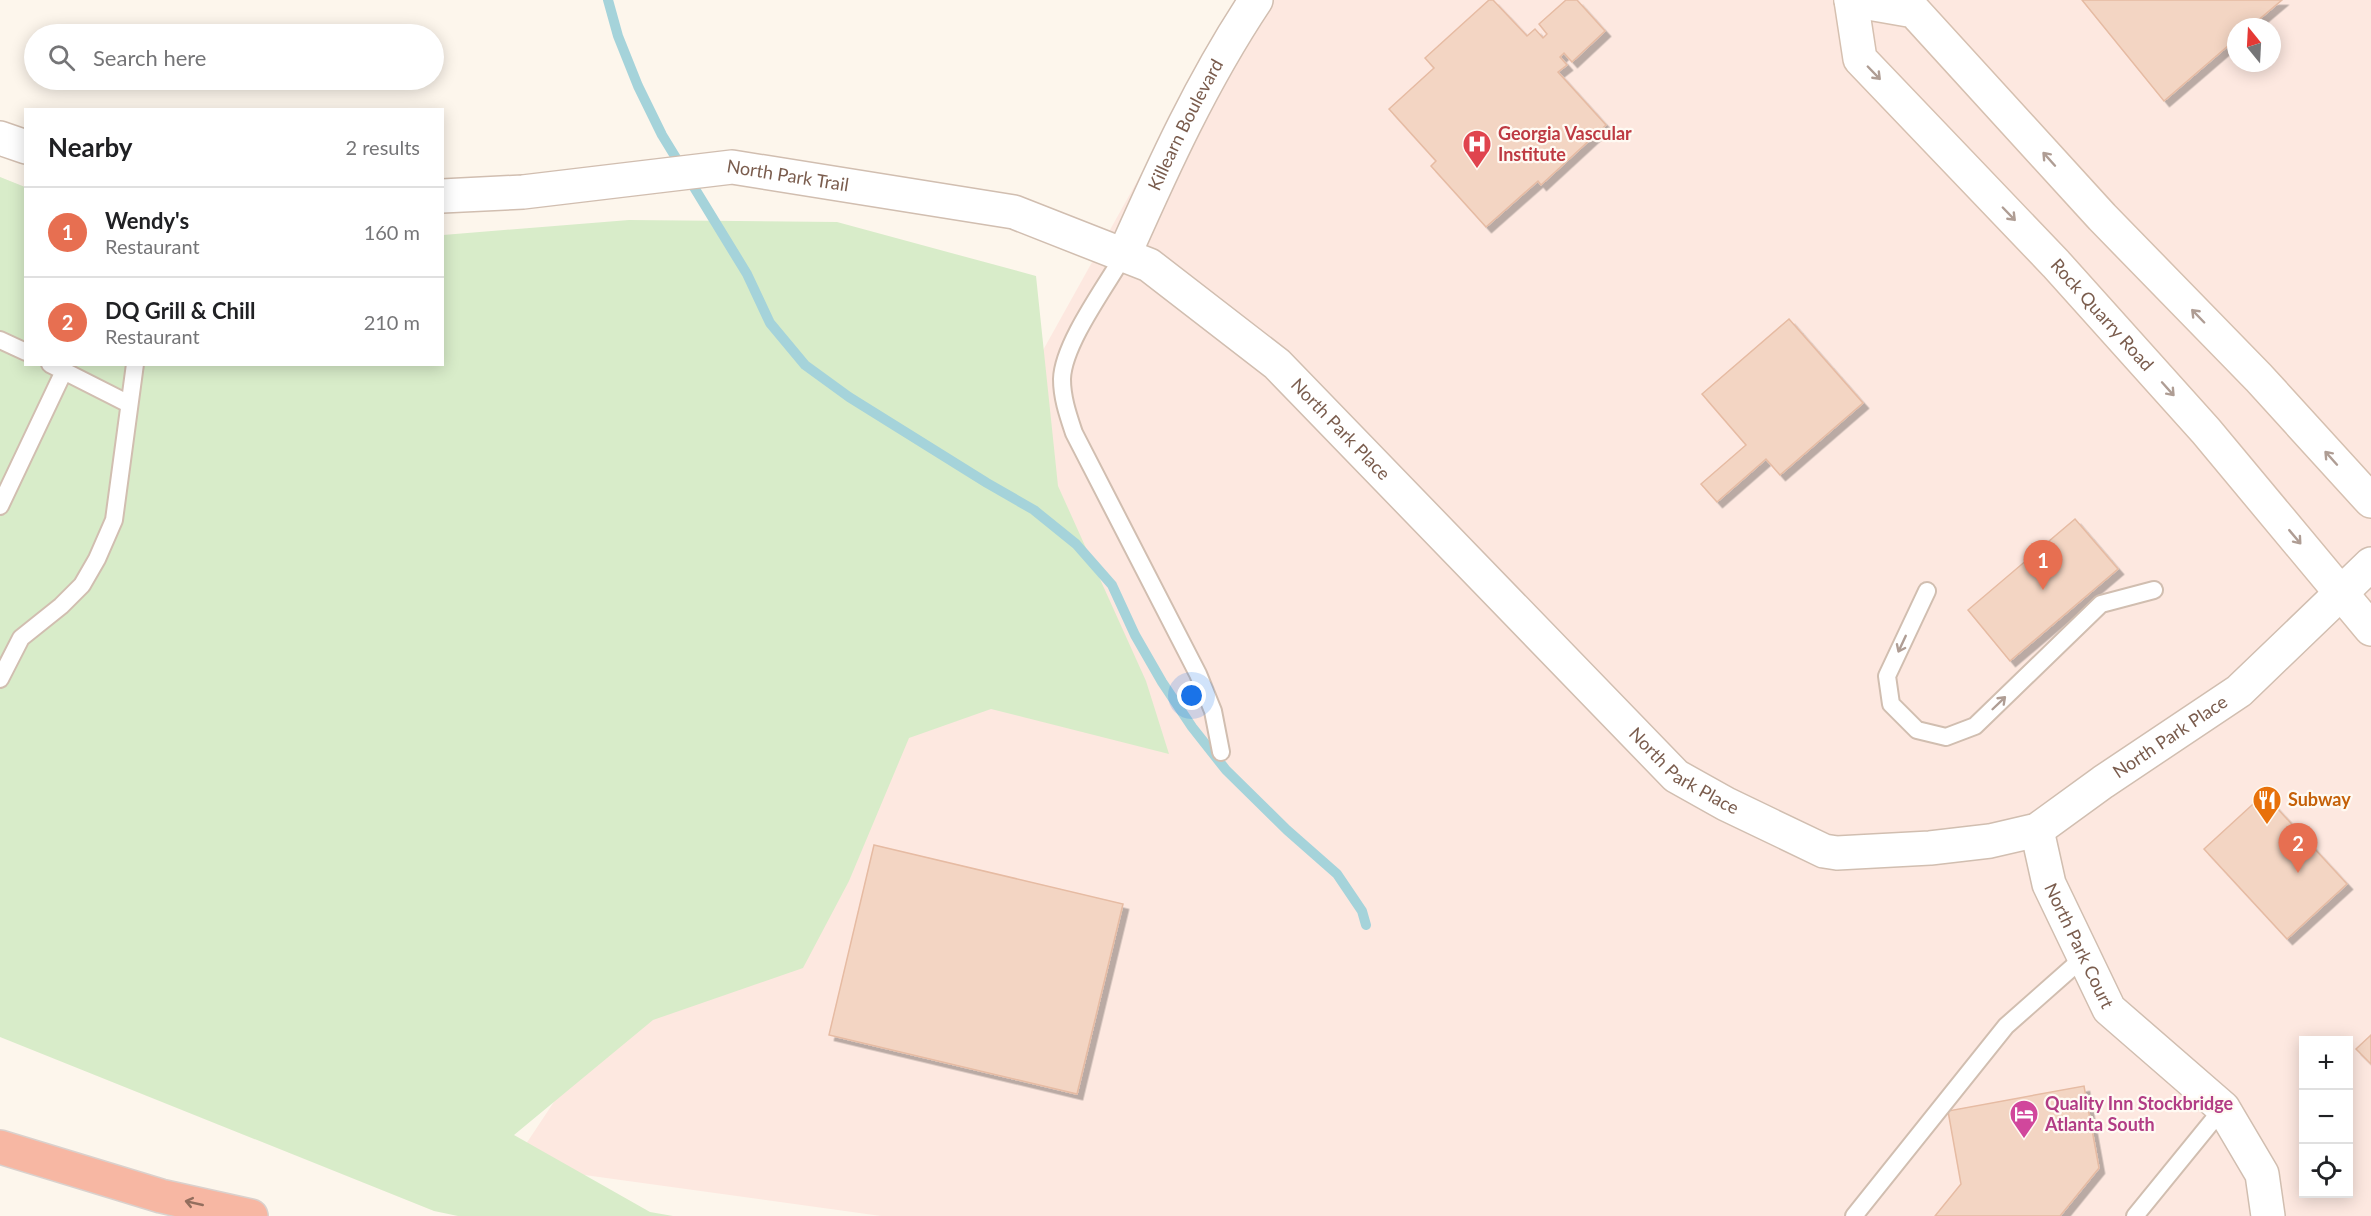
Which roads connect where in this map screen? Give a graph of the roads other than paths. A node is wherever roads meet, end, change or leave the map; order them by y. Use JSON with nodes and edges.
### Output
{"nodes":[{"id":1,"x":1256,"y":0,"type":"edge"},
{"id":2,"x":1851,"y":0,"type":"edge"},
{"id":3,"x":0,"y":138,"type":"edge"},
{"id":4,"x":24,"y":146,"type":"edge"},
{"id":5,"x":444,"y":196,"type":"edge"},
{"id":6,"x":1124,"y":255,"type":"junction"},
{"id":7,"x":0,"y":340,"type":"edge"},
{"id":8,"x":24,"y":351,"type":"edge"},
{"id":9,"x":135,"y":366,"type":"edge"},
{"id":10,"x":57,"y":368,"type":"edge"},
{"id":11,"x":129,"y":404,"type":"junction"},
{"id":12,"x":2371,"y":501,"type":"edge"},
{"id":13,"x":0,"y":506,"type":"edge"},
{"id":14,"x":2371,"y":564,"type":"edge"},
{"id":15,"x":2154,"y":590,"type":"dead end"},
{"id":16,"x":1927,"y":591,"type":"dead end"},
{"id":17,"x":2342,"y":592,"type":"junction"},
{"id":18,"x":2371,"y":629,"type":"edge"},
{"id":19,"x":0,"y":679,"type":"edge"},
{"id":20,"x":1221,"y":752,"type":"dead end"},
{"id":21,"x":2037,"y":830,"type":"junction"},
{"id":22,"x":2084,"y":957,"type":"junction"},
{"id":23,"x":2223,"y":1108,"type":"junction"},
{"id":24,"x":0,"y":1147,"type":"edge"},
{"id":25,"x":251,"y":1216,"type":"edge"},
{"id":26,"x":1854,"y":1216,"type":"edge"},
{"id":27,"x":2135,"y":1216,"type":"edge"},
{"id":28,"x":2268,"y":1216,"type":"edge"}],
"edges":[{"from":1,"to":6,"type":"street","name":"Killearn Boulevard"},
{"from":12,"to":2,"type":"street","name":"Rock Quarry Road","one_way":true},
{"from":2,"to":17,"type":"street","name":"Rock Quarry Road","one_way":true},
{"from":3,"to":4,"type":"street"},
{"from":5,"to":6,"type":"street","name":"North Park Trail"},
{"from":6,"to":20,"type":"lane"},
{"from":6,"to":21,"type":"street","name":"North Park Place"},
{"from":7,"to":8,"type":"lane"},
{"from":9,"to":11,"type":"lane"},
{"from":10,"to":11,"type":"lane"},
{"from":10,"to":13,"type":"lane"},
{"from":11,"to":19,"type":"lane"},
{"from":14,"to":17,"type":"street","name":"North Park Place"},
{"from":16,"to":15,"type":"lane","one_way":true},
{"from":17,"to":18,"type":"street","name":"Rock Quarry Road"},
{"from":17,"to":21,"type":"street","name":"North Park Place"},
{"from":21,"to":22,"type":"street","name":"North Park Court"},
{"from":22,"to":23,"type":"street","name":"North Park Court"},
{"from":22,"to":26,"type":"lane"},
{"from":23,"to":27,"type":"lane"},
{"from":23,"to":28,"type":"street","name":"North Park Court"},
{"from":25,"to":24,"type":"highway","one_way":true}]}
